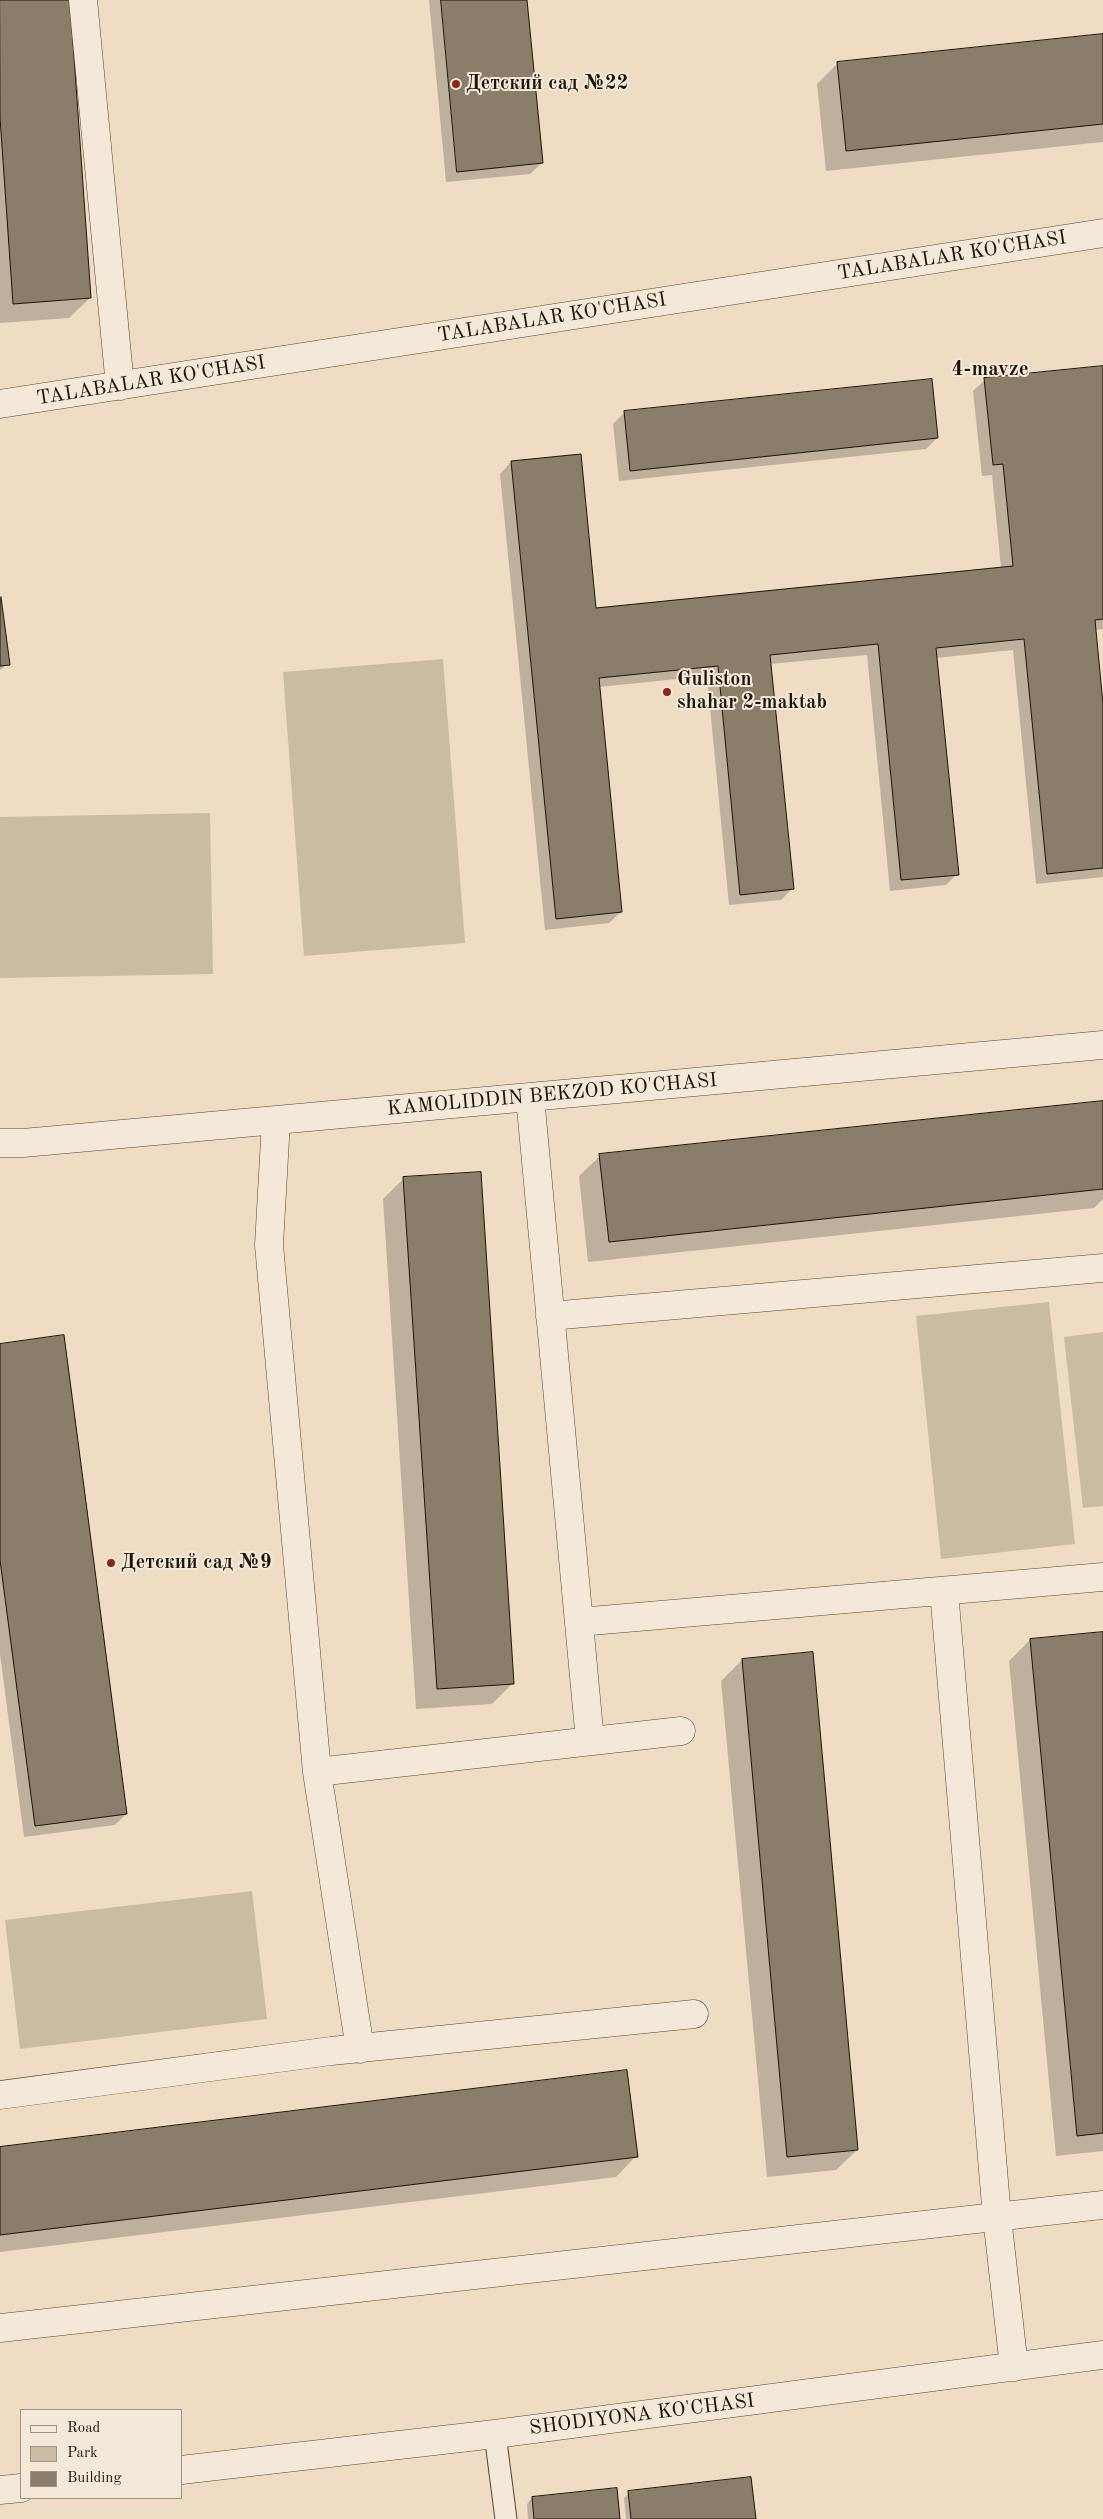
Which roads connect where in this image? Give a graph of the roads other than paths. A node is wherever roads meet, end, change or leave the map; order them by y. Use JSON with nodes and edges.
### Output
{"nodes":[{"id":1,"x":83,"y":0,"type":"edge"},
{"id":2,"x":1103,"y":232,"type":"edge"},
{"id":3,"x":120,"y":386,"type":"junction"},
{"id":4,"x":0,"y":404,"type":"edge"},
{"id":5,"x":1103,"y":1045,"type":"edge"},
{"id":6,"x":530,"y":1097,"type":"junction"},
{"id":7,"x":276,"y":1121,"type":"junction"},
{"id":8,"x":0,"y":1143,"type":"edge"},
{"id":9,"x":1103,"y":1268,"type":"edge"},
{"id":10,"x":550,"y":1316,"type":"junction"},
{"id":11,"x":1103,"y":1577,"type":"edge"},
{"id":12,"x":944,"y":1591,"type":"junction"},
{"id":13,"x":579,"y":1622,"type":"junction"},
{"id":14,"x":681,"y":1730,"type":"dead end"},
{"id":15,"x":590,"y":1741,"type":"junction"},
{"id":16,"x":317,"y":1772,"type":"junction"},
{"id":17,"x":694,"y":2014,"type":"dead end"},
{"id":18,"x":360,"y":2049,"type":"junction"},
{"id":19,"x":0,"y":2095,"type":"edge"},
{"id":20,"x":1103,"y":2205,"type":"edge"},
{"id":21,"x":997,"y":2217,"type":"junction"},
{"id":22,"x":0,"y":2328,"type":"edge"},
{"id":23,"x":1103,"y":2356,"type":"edge"},
{"id":24,"x":1014,"y":2367,"type":"junction"},
{"id":25,"x":495,"y":2434,"type":"junction"},
{"id":26,"x":182,"y":2470,"type":"edge"},
{"id":27,"x":20,"y":2488,"type":"edge"},
{"id":28,"x":0,"y":2490,"type":"edge"},
{"id":29,"x":506,"y":2519,"type":"edge"}],
"edges":[{"from":1,"to":3,"type":"street"},
{"from":2,"to":3,"type":"street","name":"TALABALAR KO'CHASI"},
{"from":3,"to":4,"type":"street","name":"TALABALAR KO'CHASI"},
{"from":5,"to":6,"type":"street","name":"KAMOLIDDIN BEKZOD KO'CHASI"},
{"from":6,"to":7,"type":"street","name":"KAMOLIDDIN BEKZOD KO'CHASI"},
{"from":6,"to":10,"type":"street"},
{"from":7,"to":8,"type":"street","name":"KAMOLIDDIN BEKZOD KO'CHASI"},
{"from":7,"to":16,"type":"street"},
{"from":9,"to":10,"type":"street"},
{"from":10,"to":13,"type":"street"},
{"from":11,"to":12,"type":"street"},
{"from":12,"to":13,"type":"street"},
{"from":12,"to":21,"type":"street"},
{"from":13,"to":15,"type":"street"},
{"from":14,"to":15,"type":"street"},
{"from":15,"to":16,"type":"street"},
{"from":16,"to":18,"type":"street"},
{"from":17,"to":18,"type":"street"},
{"from":18,"to":19,"type":"street"},
{"from":20,"to":21,"type":"street"},
{"from":21,"to":22,"type":"street"},
{"from":21,"to":24,"type":"street"},
{"from":23,"to":24,"type":"street","name":"SHODIYONA KO'CHASI"},
{"from":24,"to":25,"type":"street","name":"SHODIYONA KO'CHASI"},
{"from":25,"to":26,"type":"street","name":"SHODIYONA KO'CHASI"},
{"from":25,"to":29,"type":"lane"},
{"from":27,"to":28,"type":"street"}]}
